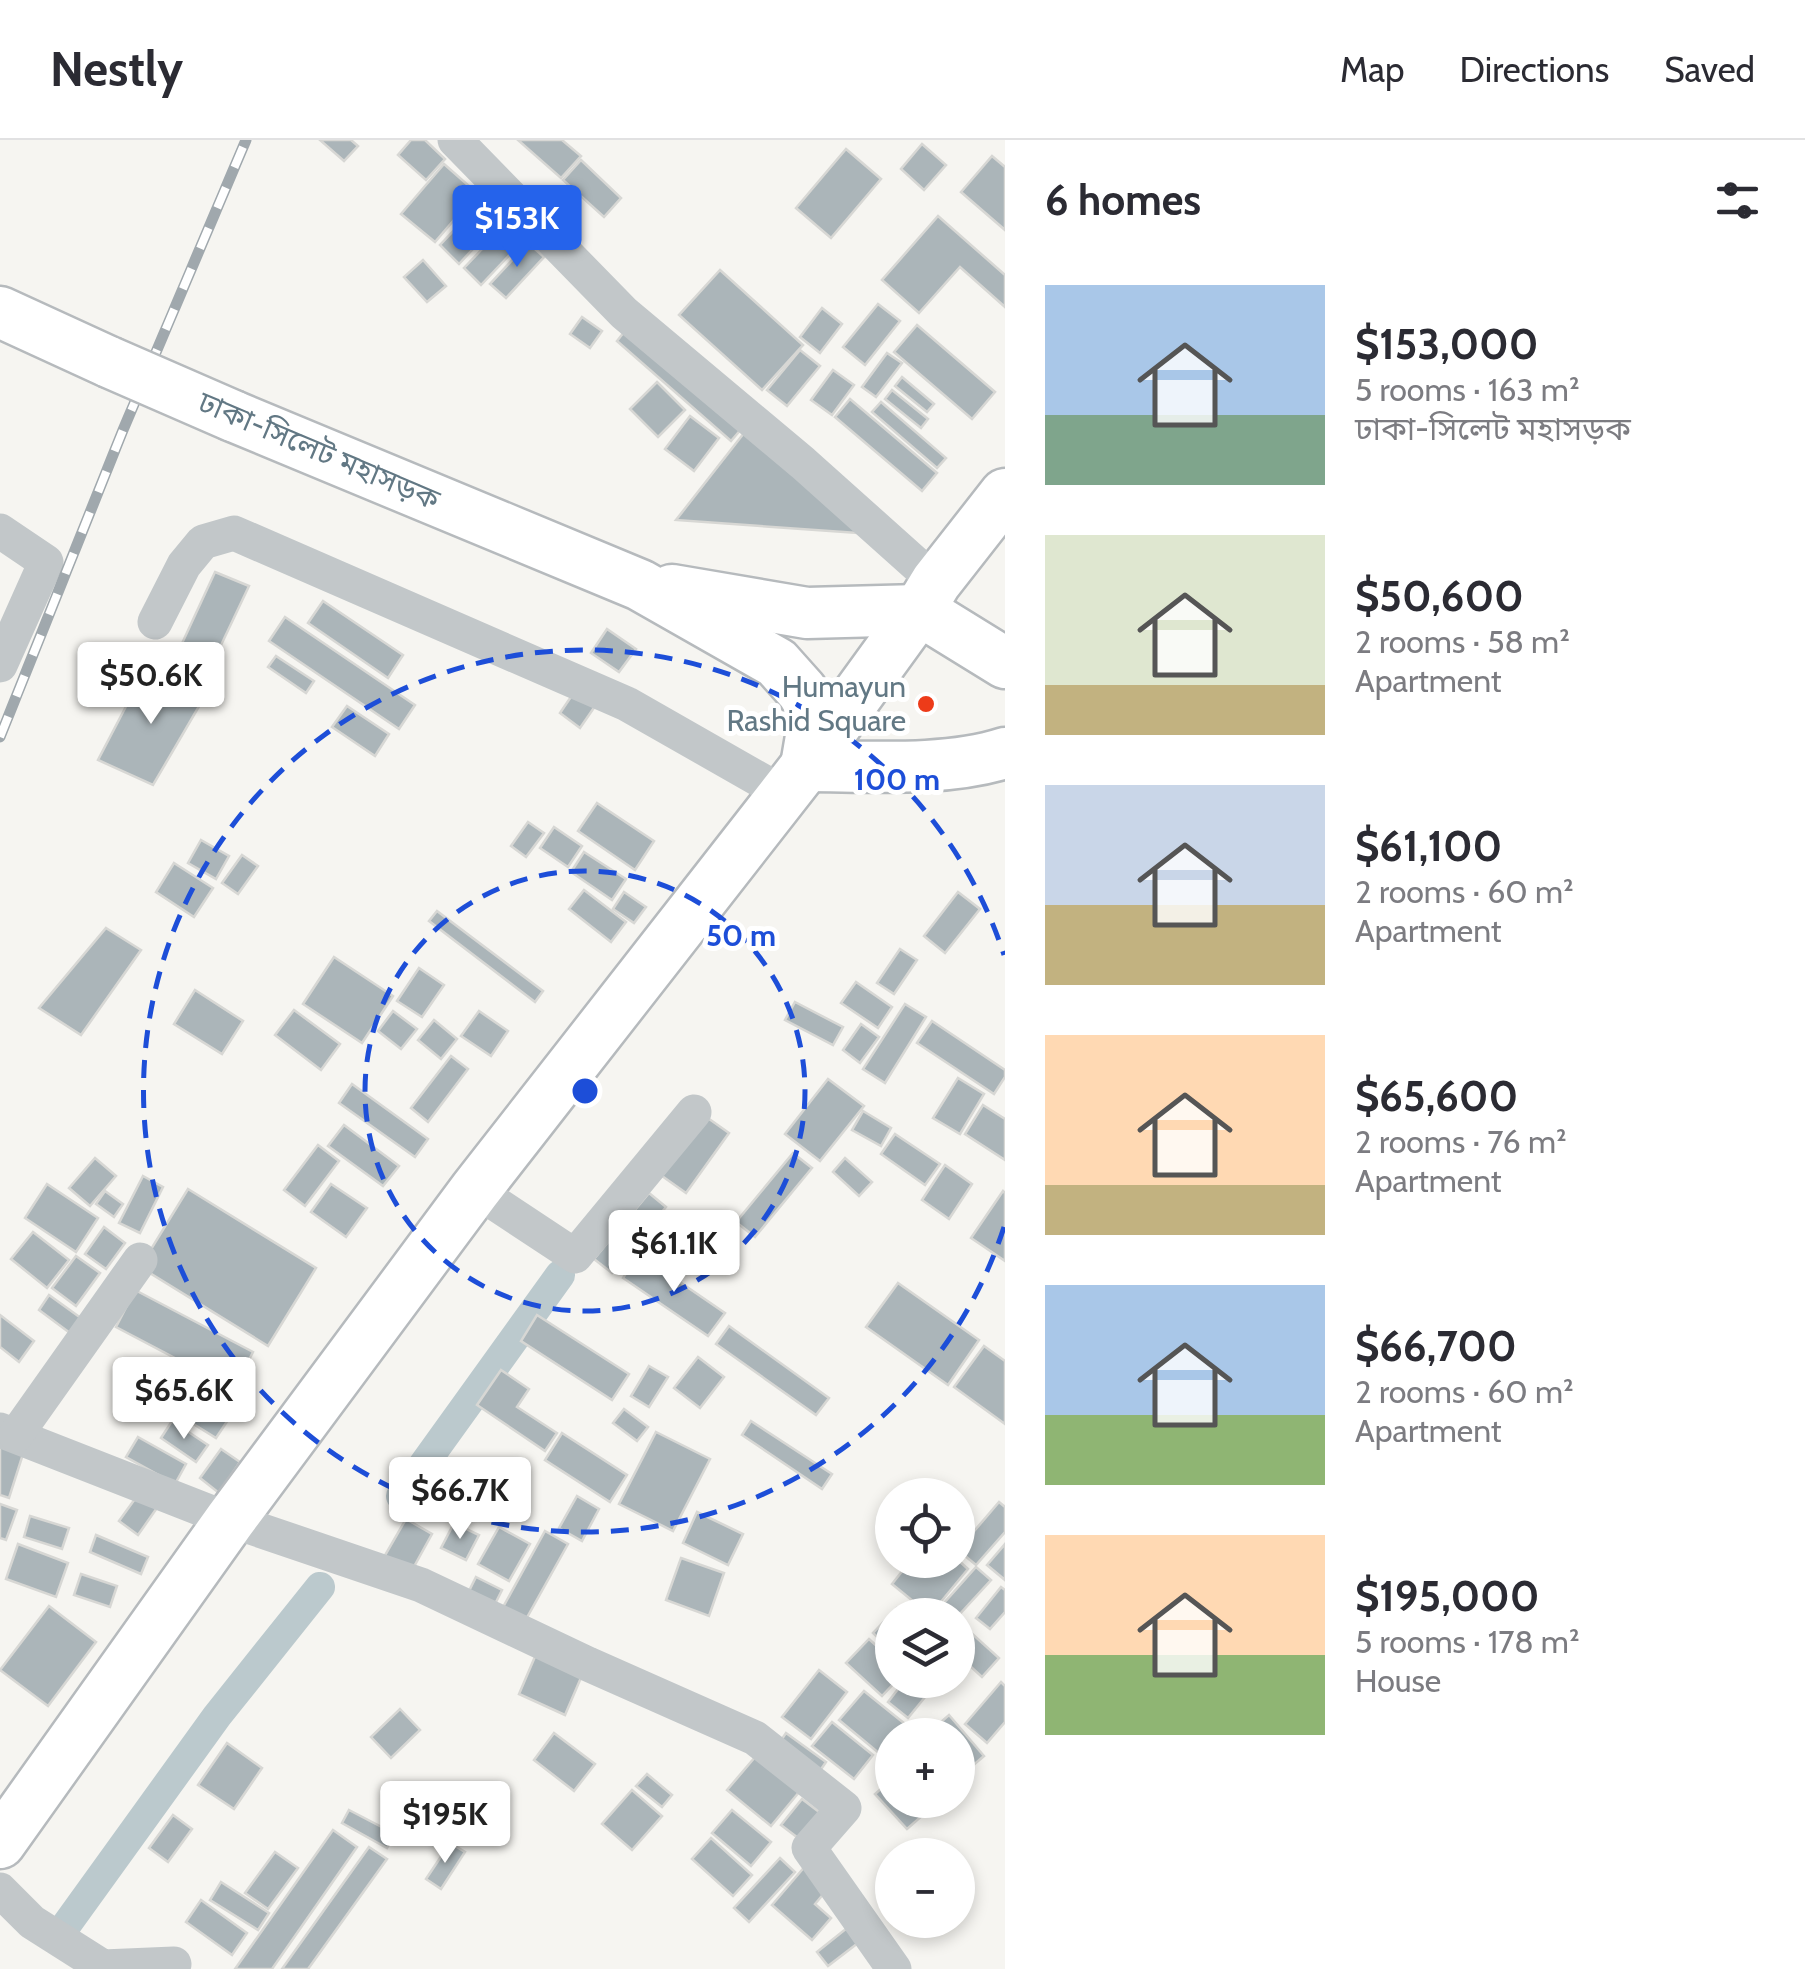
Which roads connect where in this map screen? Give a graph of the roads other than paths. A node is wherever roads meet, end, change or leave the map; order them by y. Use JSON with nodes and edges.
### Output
{"nodes":[{"id":1,"x":455,"y":140,"type":"edge"},
{"id":2,"x":0,"y":312,"type":"edge"},
{"id":3,"x":1005,"y":494,"type":"edge"},
{"id":4,"x":0,"y":531,"type":"edge"},
{"id":5,"x":640,"y":584,"type":"junction"},
{"id":6,"x":927,"y":596,"type":"junction"},
{"id":7,"x":155,"y":622,"type":"dead end"},
{"id":8,"x":1005,"y":663,"type":"edge"},
{"id":9,"x":0,"y":665,"type":"edge"},
{"id":10,"x":1005,"y":753,"type":"edge"},
{"id":11,"x":796,"y":780,"type":"junction"},
{"id":12,"x":694,"y":1112,"type":"dead end"},
{"id":13,"x":476,"y":1190,"type":"junction"},
{"id":14,"x":140,"y":1260,"type":"dead end"},
{"id":15,"x":8,"y":1432,"type":"edge"},
{"id":16,"x":230,"y":1520,"type":"junction"},
{"id":17,"x":0,"y":1843,"type":"edge"},
{"id":18,"x":0,"y":1890,"type":"edge"},
{"id":19,"x":174,"y":1964,"type":"dead end"},
{"id":20,"x":894,"y":1969,"type":"edge"}],
"edges":[{"from":1,"to":6,"type":"street"},
{"from":2,"to":5,"type":"highway","name":"ঢাকা-সিলেট মহাসড়ক","bridge":true},
{"from":3,"to":6,"type":"highway"},
{"from":4,"to":9,"type":"street"},
{"from":5,"to":6,"type":"highway","name":"ঢাকা-সিলেট মহাসড়ক"},
{"from":5,"to":11,"type":"highway","name":"ঢাকা-সিলেট মহাসড়ক"},
{"from":6,"to":8,"type":"highway"},
{"from":6,"to":11,"type":"highway"},
{"from":7,"to":11,"type":"street"},
{"from":10,"to":11,"type":"highway"},
{"from":11,"to":13,"type":"highway"},
{"from":12,"to":13,"type":"street"},
{"from":13,"to":16,"type":"highway"},
{"from":14,"to":15,"type":"street"},
{"from":15,"to":16,"type":"street"},
{"from":16,"to":17,"type":"highway"},
{"from":16,"to":20,"type":"street"},
{"from":18,"to":19,"type":"street"}]}
